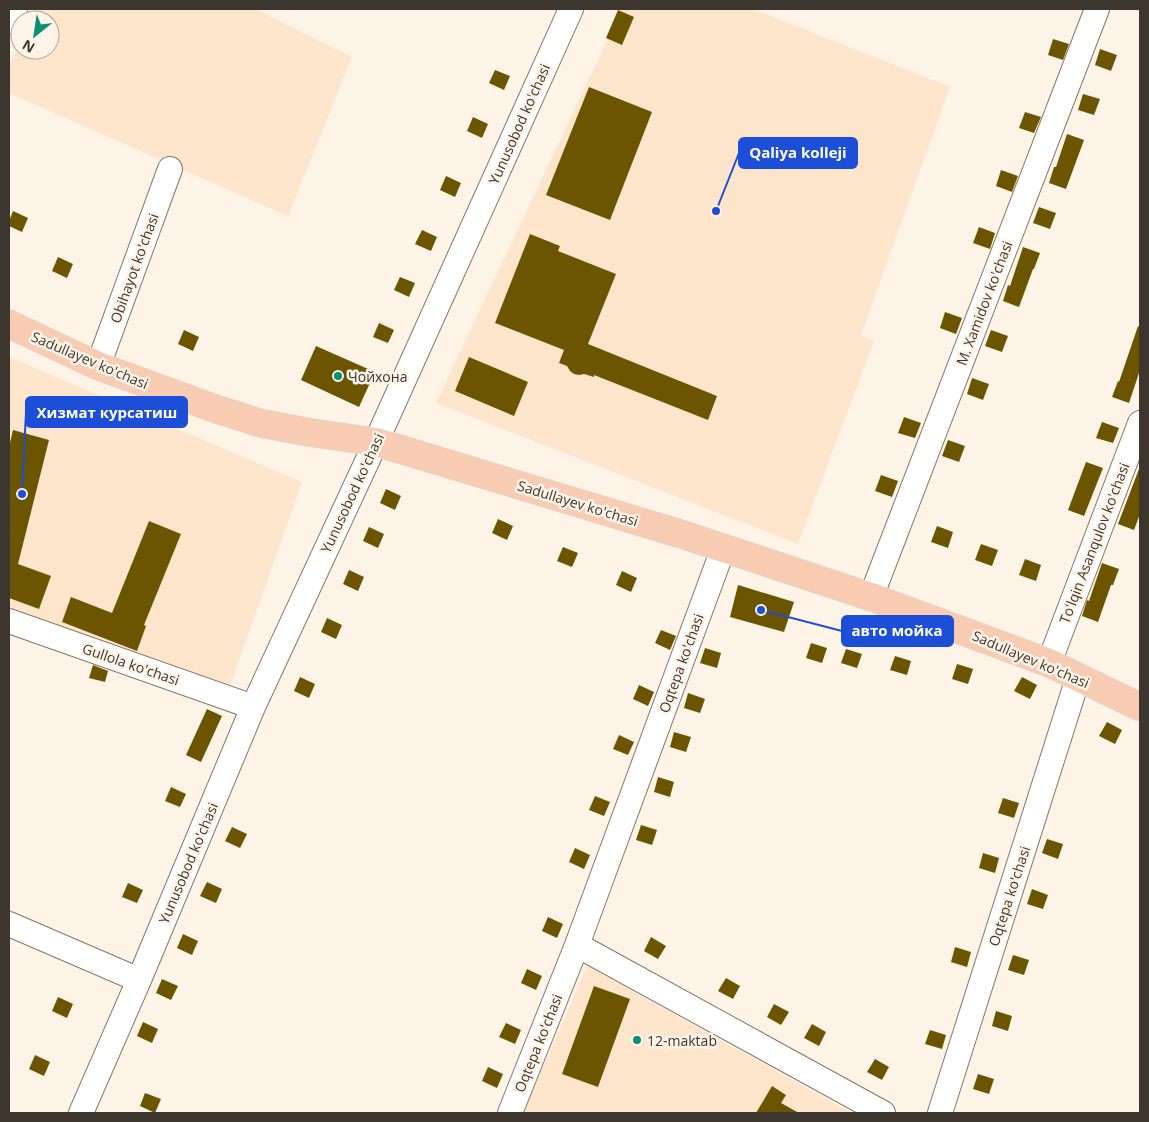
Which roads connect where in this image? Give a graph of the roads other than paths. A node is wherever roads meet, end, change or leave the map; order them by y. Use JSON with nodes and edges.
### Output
{"nodes":[{"id":1,"x":15,"y":9,"type":"edge"},
{"id":2,"x":571,"y":9,"type":"edge"},
{"id":3,"x":1097,"y":9,"type":"edge"},
{"id":4,"x":9,"y":22,"type":"edge"},
{"id":5,"x":170,"y":169,"type":"dead end"},
{"id":6,"x":9,"y":324,"type":"edge"},
{"id":7,"x":98,"y":366,"type":"junction"},
{"id":8,"x":1140,"y":423,"type":"edge"},
{"id":9,"x":376,"y":442,"type":"junction"},
{"id":10,"x":723,"y":549,"type":"junction"},
{"id":11,"x":871,"y":597,"type":"junction"},
{"id":12,"x":9,"y":621,"type":"edge"},
{"id":13,"x":1048,"y":663,"type":"junction"},
{"id":14,"x":1078,"y":678,"type":"junction"},
{"id":15,"x":253,"y":707,"type":"junction"},
{"id":16,"x":1140,"y":707,"type":"edge"},
{"id":17,"x":9,"y":924,"type":"edge"},
{"id":18,"x":577,"y":945,"type":"junction"},
{"id":19,"x":139,"y":980,"type":"junction"},
{"id":20,"x":82,"y":1113,"type":"edge"},
{"id":21,"x":510,"y":1113,"type":"edge"},
{"id":22,"x":883,"y":1113,"type":"edge"},
{"id":23,"x":940,"y":1113,"type":"edge"}],
"edges":[{"from":1,"to":4,"type":"street"},
{"from":2,"to":9,"type":"street","name":"Yunusobod ko'chasi"},
{"from":3,"to":11,"type":"street","name":"M. Xamidov ko'chasi"},
{"from":5,"to":7,"type":"street","name":"Obihayot ko'chasi"},
{"from":6,"to":7,"type":"main road","name":"Sadullayev ko'chasi"},
{"from":7,"to":9,"type":"main road","name":"Sadullayev ko'chasi"},
{"from":8,"to":13,"type":"street","name":"To'lqin Asanqulov ko'chasi"},
{"from":9,"to":10,"type":"main road","name":"Sadullayev ko'chasi"},
{"from":9,"to":15,"type":"street","name":"Yunusobod ko'chasi"},
{"from":10,"to":11,"type":"main road","name":"Sadullayev ko'chasi"},
{"from":10,"to":18,"type":"street","name":"Oqtepa ko'chasi"},
{"from":11,"to":13,"type":"main road","name":"Sadullayev ko'chasi"},
{"from":12,"to":15,"type":"street","name":"Gullola ko'chasi"},
{"from":13,"to":14,"type":"main road","name":"Sadullayev ko'chasi"},
{"from":14,"to":16,"type":"main road","name":"Sadullayev ko'chasi"},
{"from":14,"to":23,"type":"street","name":"Oqtepa ko'chasi"},
{"from":15,"to":19,"type":"street","name":"Yunusobod ko'chasi"},
{"from":17,"to":19,"type":"street"},
{"from":18,"to":21,"type":"street","name":"Oqtepa ko'chasi"},
{"from":18,"to":22,"type":"street"},
{"from":19,"to":20,"type":"street","name":"Yunusobod ko'chasi"}]}
